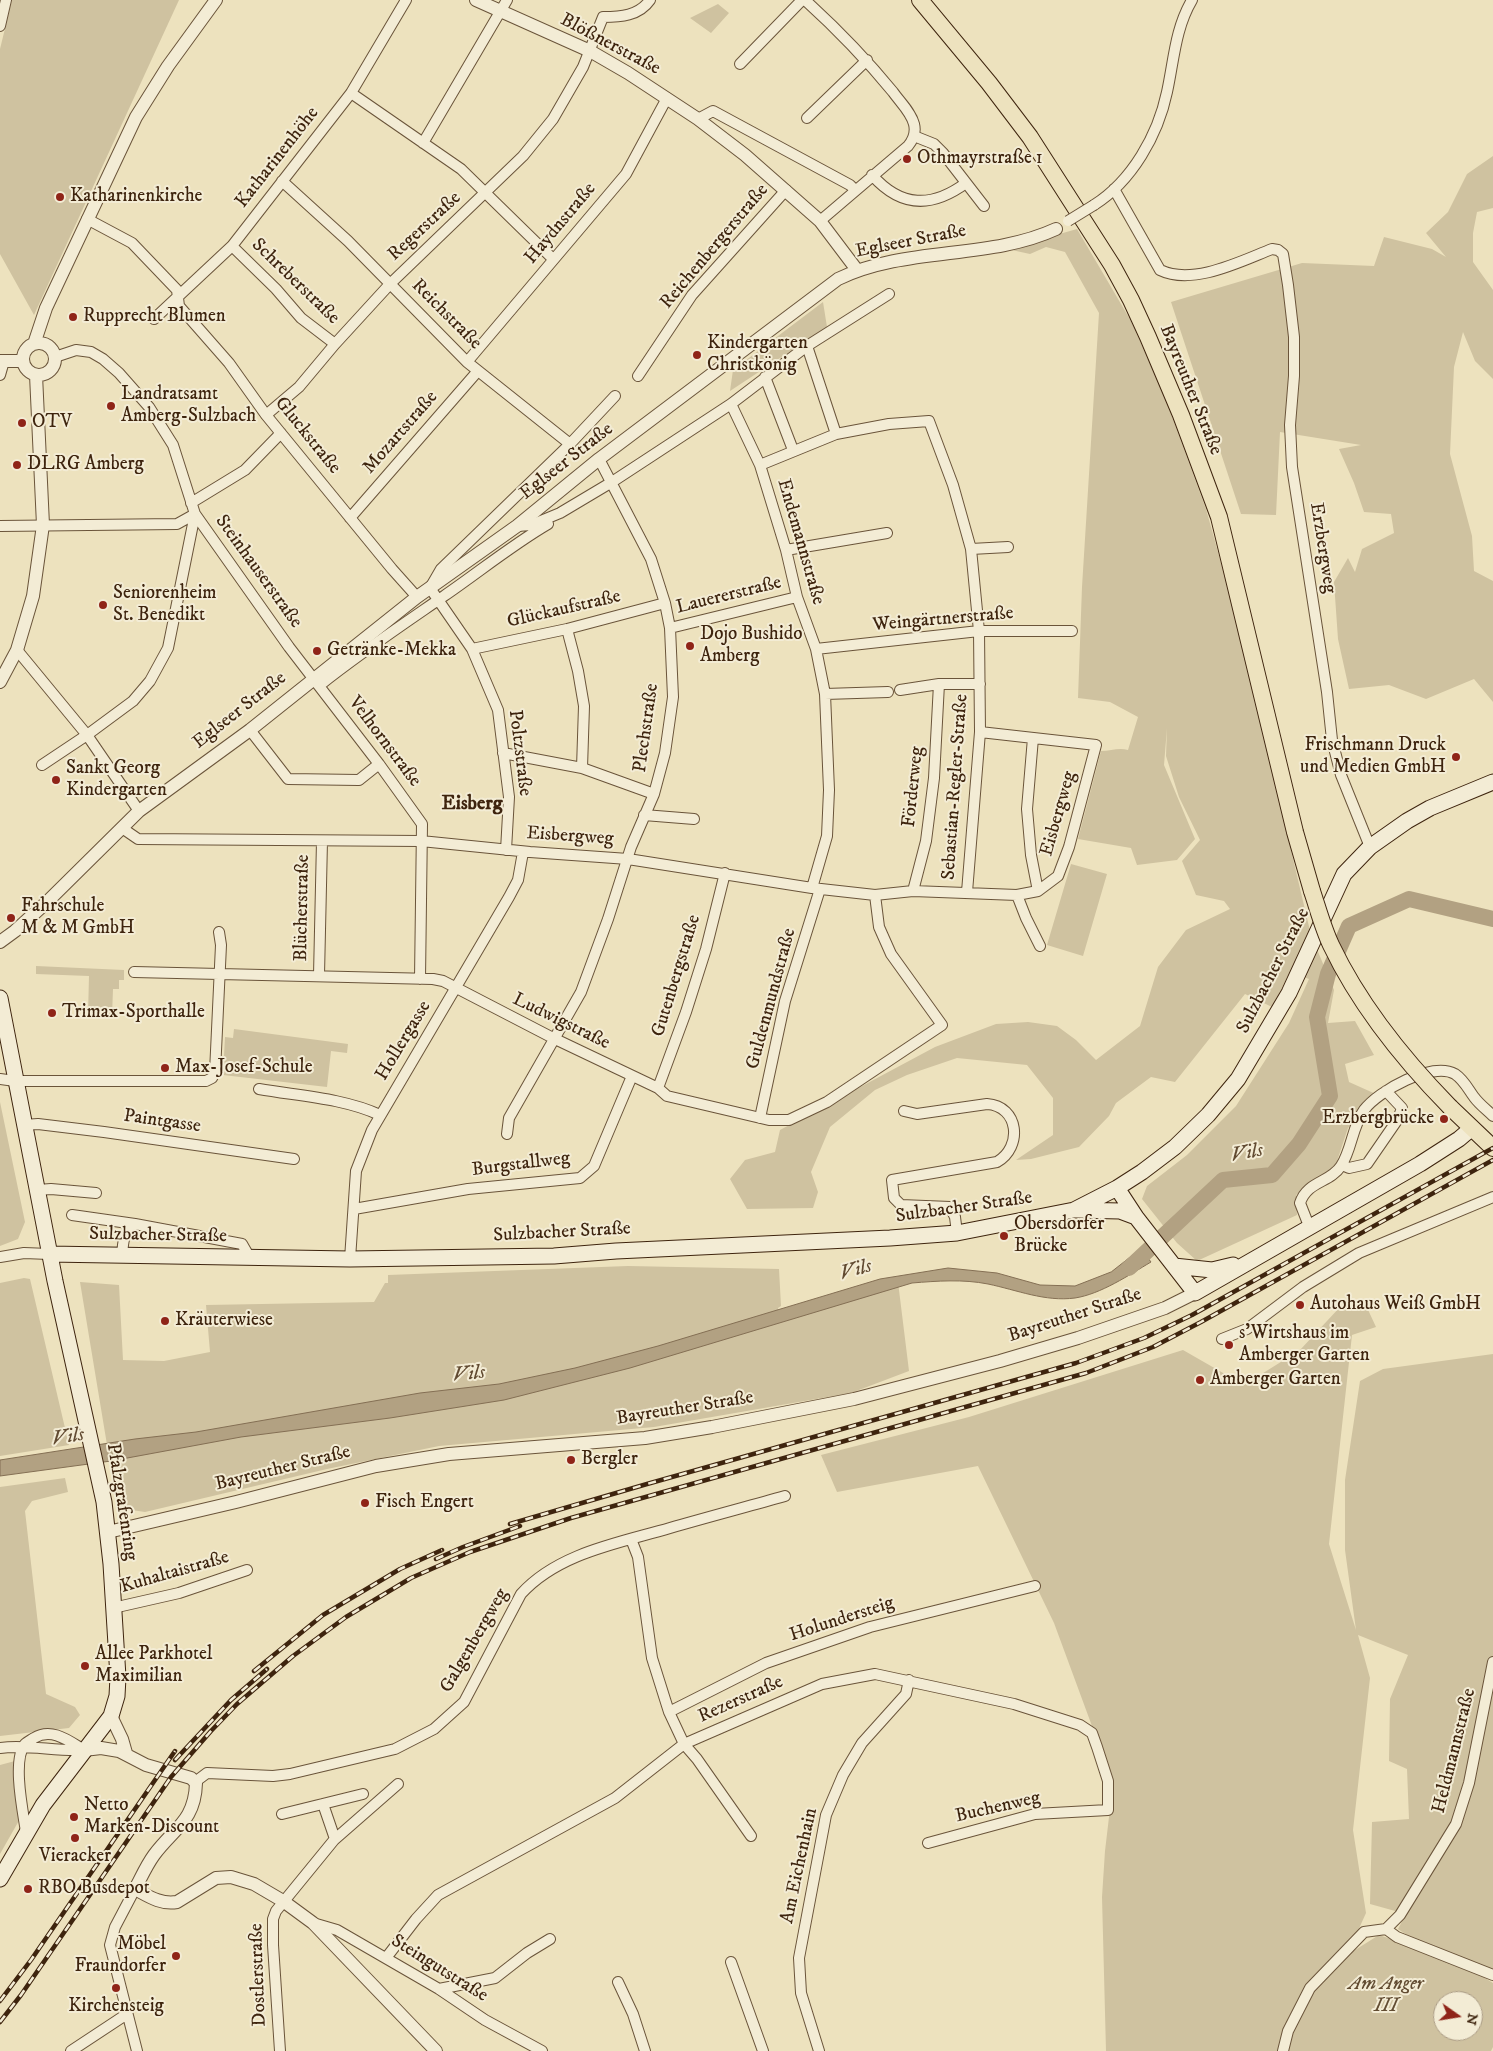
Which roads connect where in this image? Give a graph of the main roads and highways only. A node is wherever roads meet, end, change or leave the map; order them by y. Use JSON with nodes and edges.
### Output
{"nodes":[{"id":1,"x":920,"y":0,"type":"edge"},
{"id":2,"x":1493,"y":782,"type":"edge"},
{"id":3,"x":0,"y":998,"type":"edge"},
{"id":4,"x":8,"y":1080,"type":"edge"},
{"id":5,"x":1472,"y":1128,"type":"junction"},
{"id":6,"x":1491,"y":1146,"type":"edge"},
{"id":7,"x":1117,"y":1188,"type":"junction"},
{"id":8,"x":1122,"y":1207,"type":"junction"},
{"id":9,"x":1074,"y":1210,"type":"junction"},
{"id":10,"x":49,"y":1254,"type":"junction"},
{"id":11,"x":1250,"y":1261,"type":"junction"},
{"id":12,"x":1174,"y":1266,"type":"junction"},
{"id":13,"x":0,"y":1879,"type":"edge"}],
"edges":[{"from":1,"to":5,"type":"main road","name":"Bayreuther Straße","bridge":true},
{"from":2,"to":7,"type":"main road","name":"Sulzbacher Straße"},
{"from":3,"to":4,"type":"main road","name":"Pfalzgrafenring"},
{"from":4,"to":10,"type":"main road","name":"Pfalzgrafenring"},
{"from":5,"to":6,"type":"main road"},
{"from":5,"to":11,"type":"main road","name":"Bayreuther Straße"},
{"from":7,"to":8,"type":"main road"},
{"from":7,"to":9,"type":"main road","name":"Sulzbacher Straße"},
{"from":8,"to":9,"type":"main road","name":"Sulzbacher Straße"},
{"from":8,"to":12,"type":"main road"},
{"from":9,"to":10,"type":"main road","name":"Sulzbacher Straße"},
{"from":10,"to":13,"type":"main road","name":"Pfalzgrafenring"},
{"from":11,"to":12,"type":"main road","name":"Bayreuther Straße"},
{"from":11,"to":12,"type":"main road","name":"Bayreuther Straße"}]}
